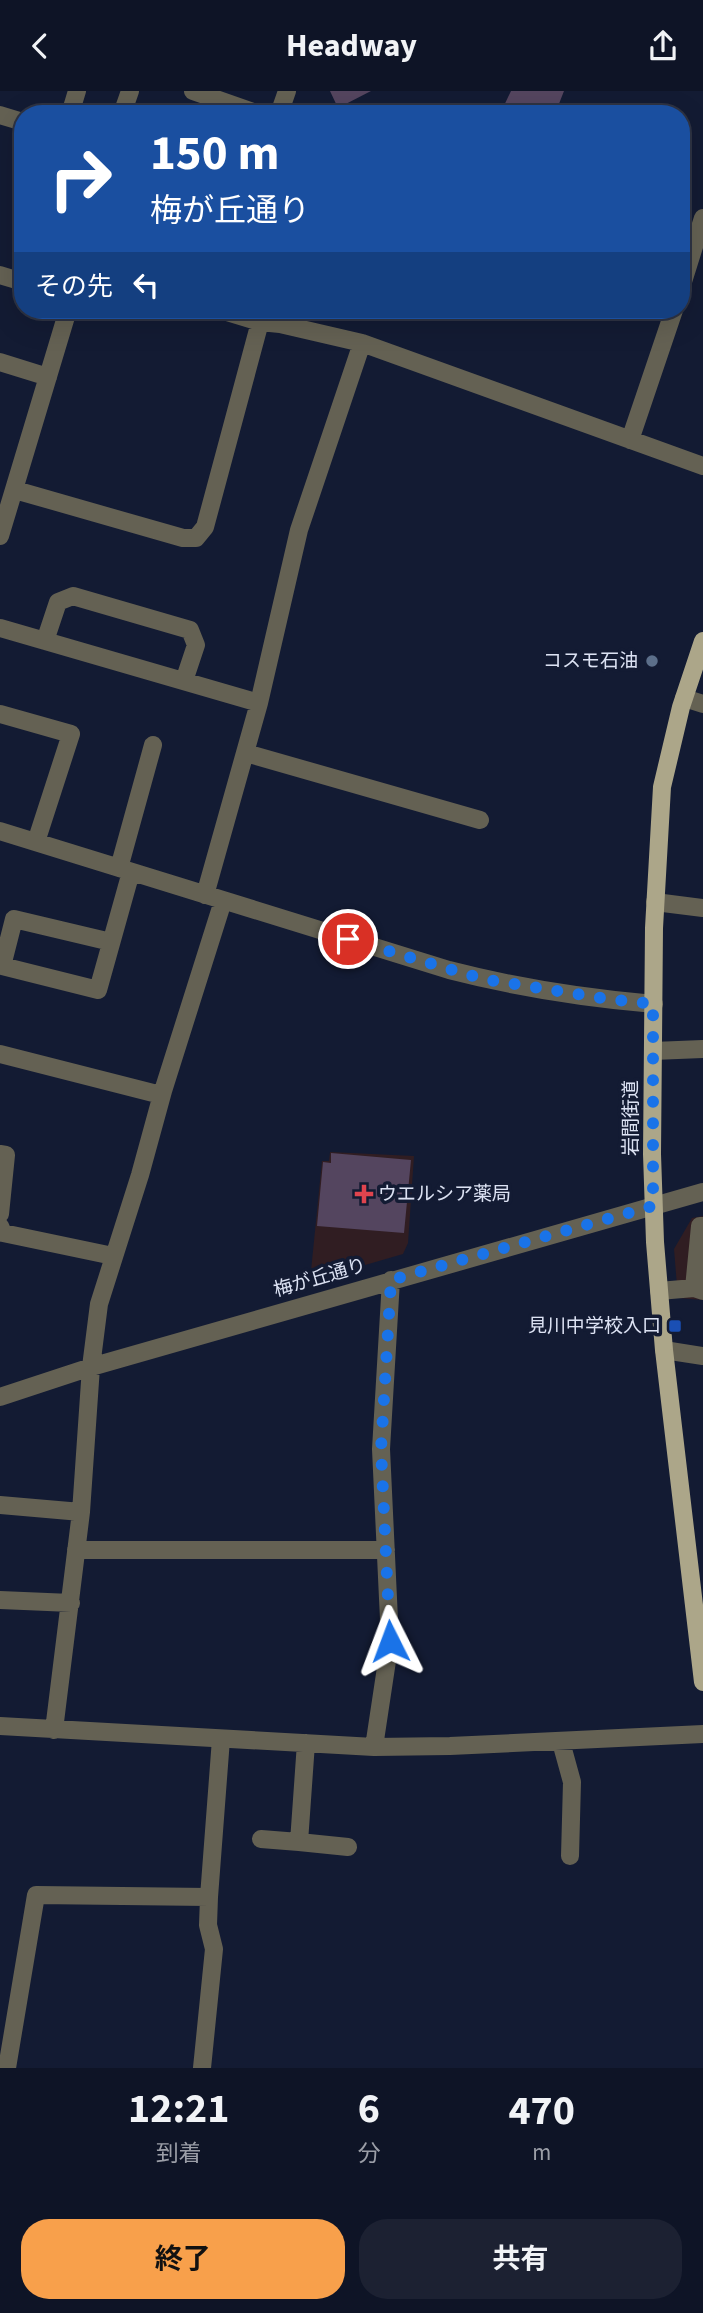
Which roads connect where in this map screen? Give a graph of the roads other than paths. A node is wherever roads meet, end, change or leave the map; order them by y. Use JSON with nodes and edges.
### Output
{"nodes":[{"id":1,"x":193,"y":91,"type":"edge"},
{"id":2,"x":233,"y":105,"type":"edge"},
{"id":3,"x":703,"y":218,"type":"edge"},
{"id":4,"x":690,"y":259,"type":"edge"},
{"id":5,"x":65,"y":319,"type":"edge"},
{"id":6,"x":250,"y":319,"type":"edge"},
{"id":7,"x":671,"y":319,"type":"edge"},
{"id":8,"x":260,"y":322,"type":"junction"},
{"id":9,"x":362,"y":343,"type":"junction"},
{"id":10,"x":0,"y":362,"type":"edge"},
{"id":11,"x":48,"y":377,"type":"junction"},
{"id":12,"x":631,"y":440,"type":"junction"},
{"id":13,"x":703,"y":465,"type":"edge"},
{"id":14,"x":15,"y":490,"type":"junction"},
{"id":15,"x":0,"y":536,"type":"edge"},
{"id":16,"x":0,"y":628,"type":"edge"},
{"id":17,"x":45,"y":641,"type":"junction"},
{"id":18,"x":703,"y":641,"type":"edge"},
{"id":19,"x":184,"y":681,"type":"junction"},
{"id":20,"x":684,"y":698,"type":"junction"},
{"id":21,"x":259,"y":703,"type":"junction"},
{"id":22,"x":703,"y":703,"type":"edge"},
{"id":23,"x":0,"y":714,"type":"edge"},
{"id":24,"x":153,"y":745,"type":"dead end"},
{"id":25,"x":246,"y":753,"type":"junction"},
{"id":26,"x":480,"y":820,"type":"dead end"},
{"id":27,"x":0,"y":831,"type":"edge"},
{"id":28,"x":36,"y":842,"type":"junction"},
{"id":29,"x":125,"y":870,"type":"junction"},
{"id":30,"x":205,"y":895,"type":"junction"},
{"id":31,"x":223,"y":901,"type":"junction"},
{"id":32,"x":655,"y":902,"type":"junction"},
{"id":33,"x":703,"y":908,"type":"edge"},
{"id":34,"x":111,"y":942,"type":"junction"},
{"id":35,"x":653,"y":1004,"type":"junction"},
{"id":36,"x":703,"y":1049,"type":"edge"},
{"id":37,"x":653,"y":1051,"type":"junction"},
{"id":38,"x":0,"y":1054,"type":"edge"},
{"id":39,"x":162,"y":1095,"type":"junction"},
{"id":40,"x":0,"y":1154,"type":"edge"},
{"id":41,"x":703,"y":1192,"type":"edge"},
{"id":42,"x":653,"y":1206,"type":"junction"},
{"id":43,"x":0,"y":1214,"type":"edge"},
{"id":44,"x":0,"y":1226,"type":"edge"},
{"id":45,"x":703,"y":1226,"type":"edge"},
{"id":46,"x":113,"y":1256,"type":"junction"},
{"id":47,"x":391,"y":1280,"type":"junction"},
{"id":48,"x":699,"y":1290,"type":"edge"},
{"id":49,"x":659,"y":1291,"type":"junction"},
{"id":50,"x":664,"y":1350,"type":"junction"},
{"id":51,"x":703,"y":1356,"type":"edge"},
{"id":52,"x":91,"y":1367,"type":"junction"},
{"id":53,"x":0,"y":1397,"type":"edge"},
{"id":54,"x":0,"y":1505,"type":"edge"},
{"id":55,"x":81,"y":1512,"type":"junction"},
{"id":56,"x":76,"y":1550,"type":"junction"},
{"id":57,"x":386,"y":1550,"type":"junction"},
{"id":58,"x":0,"y":1601,"type":"edge"},
{"id":59,"x":71,"y":1604,"type":"junction"},
{"id":60,"x":701,"y":1647,"type":"edge"},
{"id":61,"x":703,"y":1682,"type":"edge"},
{"id":62,"x":1,"y":1730,"type":"edge"},
{"id":63,"x":54,"y":1730,"type":"junction"},
{"id":64,"x":703,"y":1734,"type":"edge"},
{"id":65,"x":221,"y":1739,"type":"junction"},
{"id":66,"x":561,"y":1742,"type":"junction"},
{"id":67,"x":306,"y":1743,"type":"junction"},
{"id":68,"x":374,"y":1747,"type":"junction"},
{"id":69,"x":261,"y":1839,"type":"dead end"},
{"id":70,"x":299,"y":1842,"type":"junction"},
{"id":71,"x":348,"y":1847,"type":"dead end"},
{"id":72,"x":570,"y":1856,"type":"dead end"},
{"id":73,"x":209,"y":1897,"type":"junction"},
{"id":74,"x":6,"y":2068,"type":"edge"},
{"id":75,"x":202,"y":2068,"type":"edge"}],
"edges":[{"from":1,"to":2,"type":"street"},
{"from":3,"to":4,"type":"street"},
{"from":5,"to":11,"type":"street"},
{"from":6,"to":8,"type":"street"},
{"from":7,"to":12,"type":"street"},
{"from":8,"to":9,"type":"street"},
{"from":8,"to":14,"type":"street"},
{"from":9,"to":12,"type":"street"},
{"from":9,"to":21,"type":"street"},
{"from":10,"to":11,"type":"street"},
{"from":11,"to":14,"type":"street"},
{"from":12,"to":13,"type":"street"},
{"from":14,"to":15,"type":"street"},
{"from":16,"to":17,"type":"street"},
{"from":17,"to":19,"type":"street"},
{"from":17,"to":19,"type":"street"},
{"from":18,"to":20,"type":"main road","name":"岩間街道"},
{"from":19,"to":21,"type":"street"},
{"from":20,"to":22,"type":"street"},
{"from":20,"to":32,"type":"main road","name":"岩間街道"},
{"from":21,"to":25,"type":"street"},
{"from":23,"to":28,"type":"street"},
{"from":24,"to":29,"type":"street"},
{"from":25,"to":26,"type":"street"},
{"from":25,"to":30,"type":"street"},
{"from":27,"to":28,"type":"street"},
{"from":28,"to":29,"type":"street"},
{"from":29,"to":30,"type":"street"},
{"from":29,"to":34,"type":"street"},
{"from":30,"to":31,"type":"street"},
{"from":31,"to":35,"type":"street"},
{"from":31,"to":39,"type":"street"},
{"from":32,"to":33,"type":"street"},
{"from":32,"to":35,"type":"main road","name":"岩間街道"},
{"from":34,"to":34,"type":"street"},
{"from":35,"to":37,"type":"main road","name":"岩間街道"},
{"from":36,"to":37,"type":"street"},
{"from":37,"to":42,"type":"main road","name":"岩間街道"},
{"from":38,"to":39,"type":"street"},
{"from":39,"to":46,"type":"street"},
{"from":40,"to":43,"type":"street"},
{"from":41,"to":42,"type":"street","name":"梅が丘通り"},
{"from":42,"to":47,"type":"street","name":"梅が丘通り"},
{"from":42,"to":49,"type":"main road","name":"岩間街道"},
{"from":44,"to":46,"type":"street"},
{"from":45,"to":48,"type":"street"},
{"from":46,"to":52,"type":"street"},
{"from":47,"to":52,"type":"street","name":"梅が丘通り"},
{"from":47,"to":57,"type":"street"},
{"from":48,"to":49,"type":"street"},
{"from":49,"to":50,"type":"main road","name":"岩間街道"},
{"from":50,"to":51,"type":"street"},
{"from":50,"to":60,"type":"main road","name":"岩間街道"},
{"from":52,"to":53,"type":"street","name":"梅が丘通り"},
{"from":52,"to":55,"type":"street"},
{"from":54,"to":55,"type":"street"},
{"from":55,"to":56,"type":"street"},
{"from":56,"to":57,"type":"street"},
{"from":56,"to":59,"type":"street"},
{"from":57,"to":68,"type":"street"},
{"from":58,"to":59,"type":"street"},
{"from":59,"to":63,"type":"street"},
{"from":60,"to":61,"type":"main road","name":"岩間街道"},
{"from":62,"to":63,"type":"street"},
{"from":63,"to":65,"type":"street"},
{"from":64,"to":66,"type":"street"},
{"from":65,"to":67,"type":"street"},
{"from":65,"to":73,"type":"street"},
{"from":66,"to":68,"type":"street"},
{"from":66,"to":72,"type":"street"},
{"from":67,"to":68,"type":"street"},
{"from":67,"to":70,"type":"street"},
{"from":69,"to":70,"type":"street"},
{"from":70,"to":71,"type":"street"},
{"from":73,"to":74,"type":"street"},
{"from":73,"to":75,"type":"street"}]}
